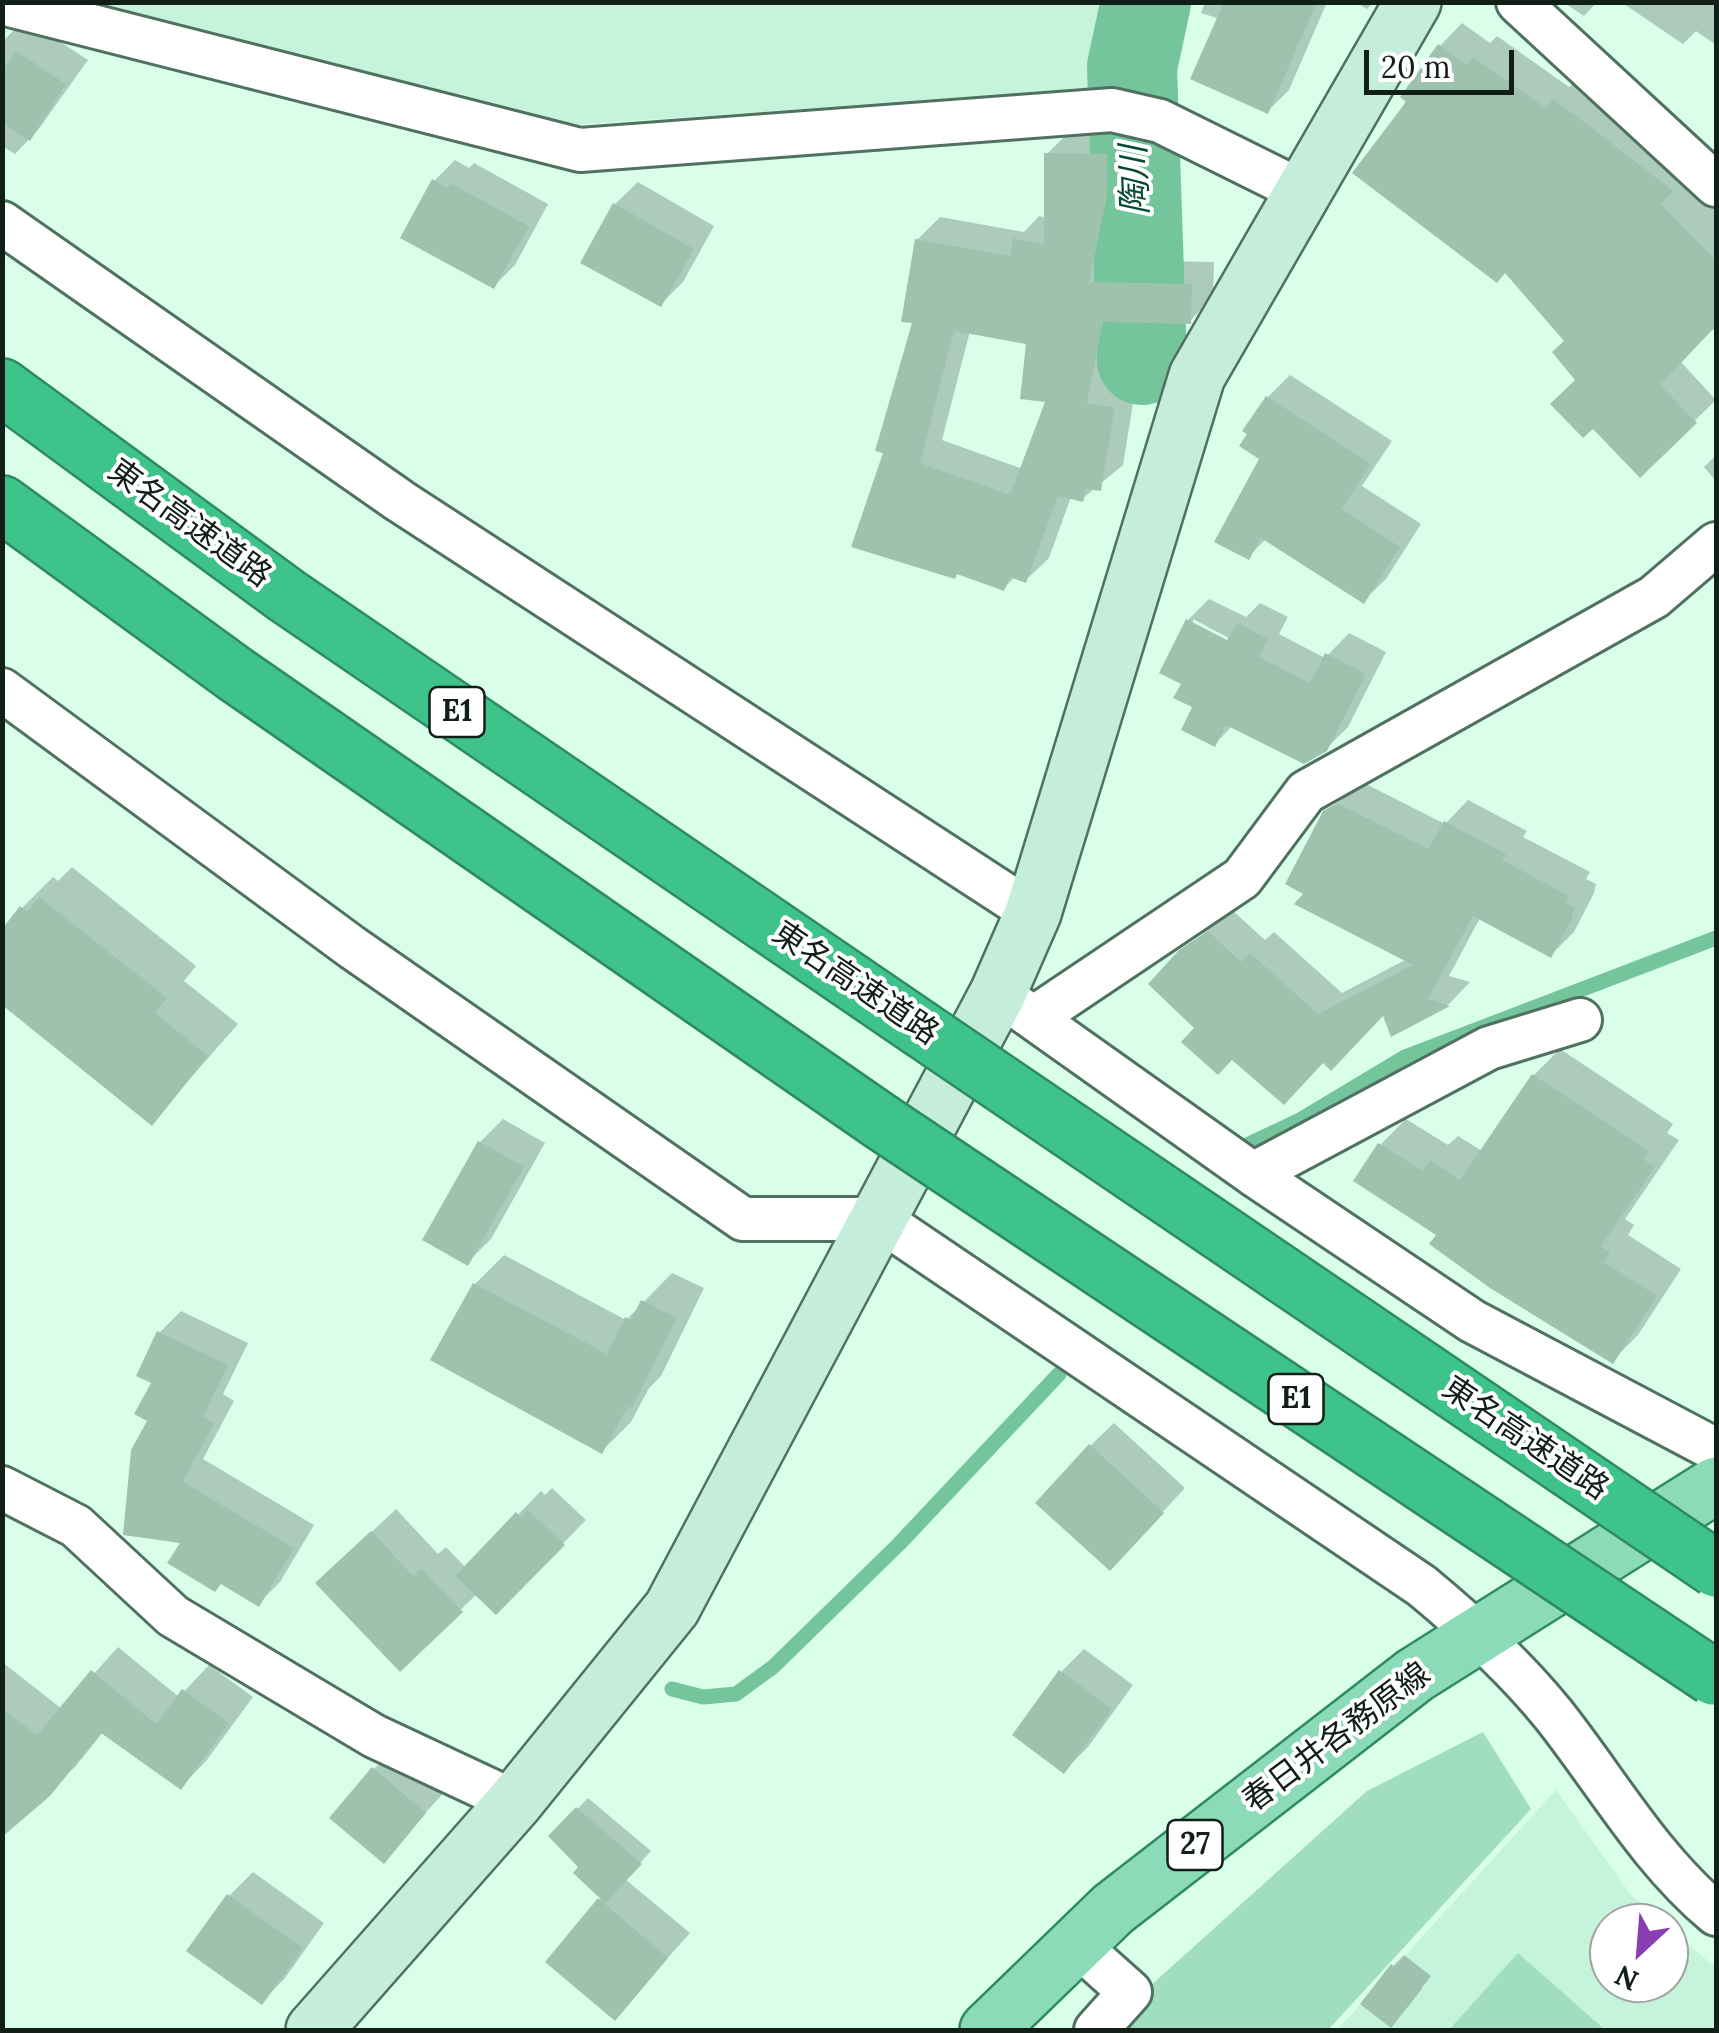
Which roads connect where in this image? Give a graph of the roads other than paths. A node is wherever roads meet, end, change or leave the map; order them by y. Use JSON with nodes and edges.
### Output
{"nodes":[{"id":1,"x":1413,"y":2,"type":"edge"},
{"id":2,"x":1518,"y":2,"type":"edge"},
{"id":3,"x":2,"y":3,"type":"edge"},
{"id":4,"x":1716,"y":185,"type":"edge"},
{"id":5,"x":1301,"y":191,"type":"junction"},
{"id":6,"x":2,"y":224,"type":"edge"},
{"id":7,"x":2,"y":387,"type":"edge"},
{"id":8,"x":2,"y":504,"type":"edge"},
{"id":9,"x":1716,"y":544,"type":"edge"},
{"id":10,"x":2,"y":690,"type":"edge"},
{"id":11,"x":1033,"y":913,"type":"junction"},
{"id":12,"x":1016,"y":1005,"type":"junction"},
{"id":13,"x":1580,"y":1020,"type":"dead end"},
{"id":14,"x":1253,"y":1174,"type":"junction"},
{"id":15,"x":879,"y":1219,"type":"junction"},
{"id":16,"x":1716,"y":1450,"type":"edge"},
{"id":17,"x":1716,"y":1486,"type":"edge"},
{"id":18,"x":2,"y":1488,"type":"edge"},
{"id":19,"x":1716,"y":1568,"type":"edge"},
{"id":20,"x":1480,"y":1634,"type":"junction"},
{"id":21,"x":1715,"y":1678,"type":"edge"},
{"id":22,"x":516,"y":1802,"type":"junction"},
{"id":23,"x":1716,"y":1914,"type":"edge"},
{"id":24,"x":1075,"y":1943,"type":"junction"},
{"id":25,"x":314,"y":2030,"type":"edge"},
{"id":26,"x":988,"y":2030,"type":"edge"},
{"id":27,"x":1096,"y":2030,"type":"edge"}],
"edges":[{"from":1,"to":5,"type":"street"},
{"from":2,"to":4,"type":"street"},
{"from":3,"to":5,"type":"street"},
{"from":5,"to":11,"type":"street"},
{"from":6,"to":11,"type":"street"},
{"from":7,"to":19,"type":"highway","name":"東名高速道路","number":"E1","bridge":true},
{"from":8,"to":21,"type":"highway","number":"E1","bridge":true},
{"from":9,"to":12,"type":"street"},
{"from":10,"to":15,"type":"street"},
{"from":11,"to":12,"type":"street"},
{"from":12,"to":14,"type":"street"},
{"from":12,"to":15,"type":"street"},
{"from":13,"to":14,"type":"street"},
{"from":14,"to":16,"type":"street"},
{"from":15,"to":20,"type":"street"},
{"from":15,"to":22,"type":"street"},
{"from":17,"to":20,"type":"main road","name":"春日井各務原線","number":"27"},
{"from":18,"to":22,"type":"street"},
{"from":20,"to":23,"type":"street"},
{"from":20,"to":24,"type":"main road","name":"春日井各務原線","number":"27"},
{"from":22,"to":25,"type":"street"},
{"from":24,"to":26,"type":"main road","name":"春日井各務原線","number":"27"},
{"from":24,"to":27,"type":"street"}]}
